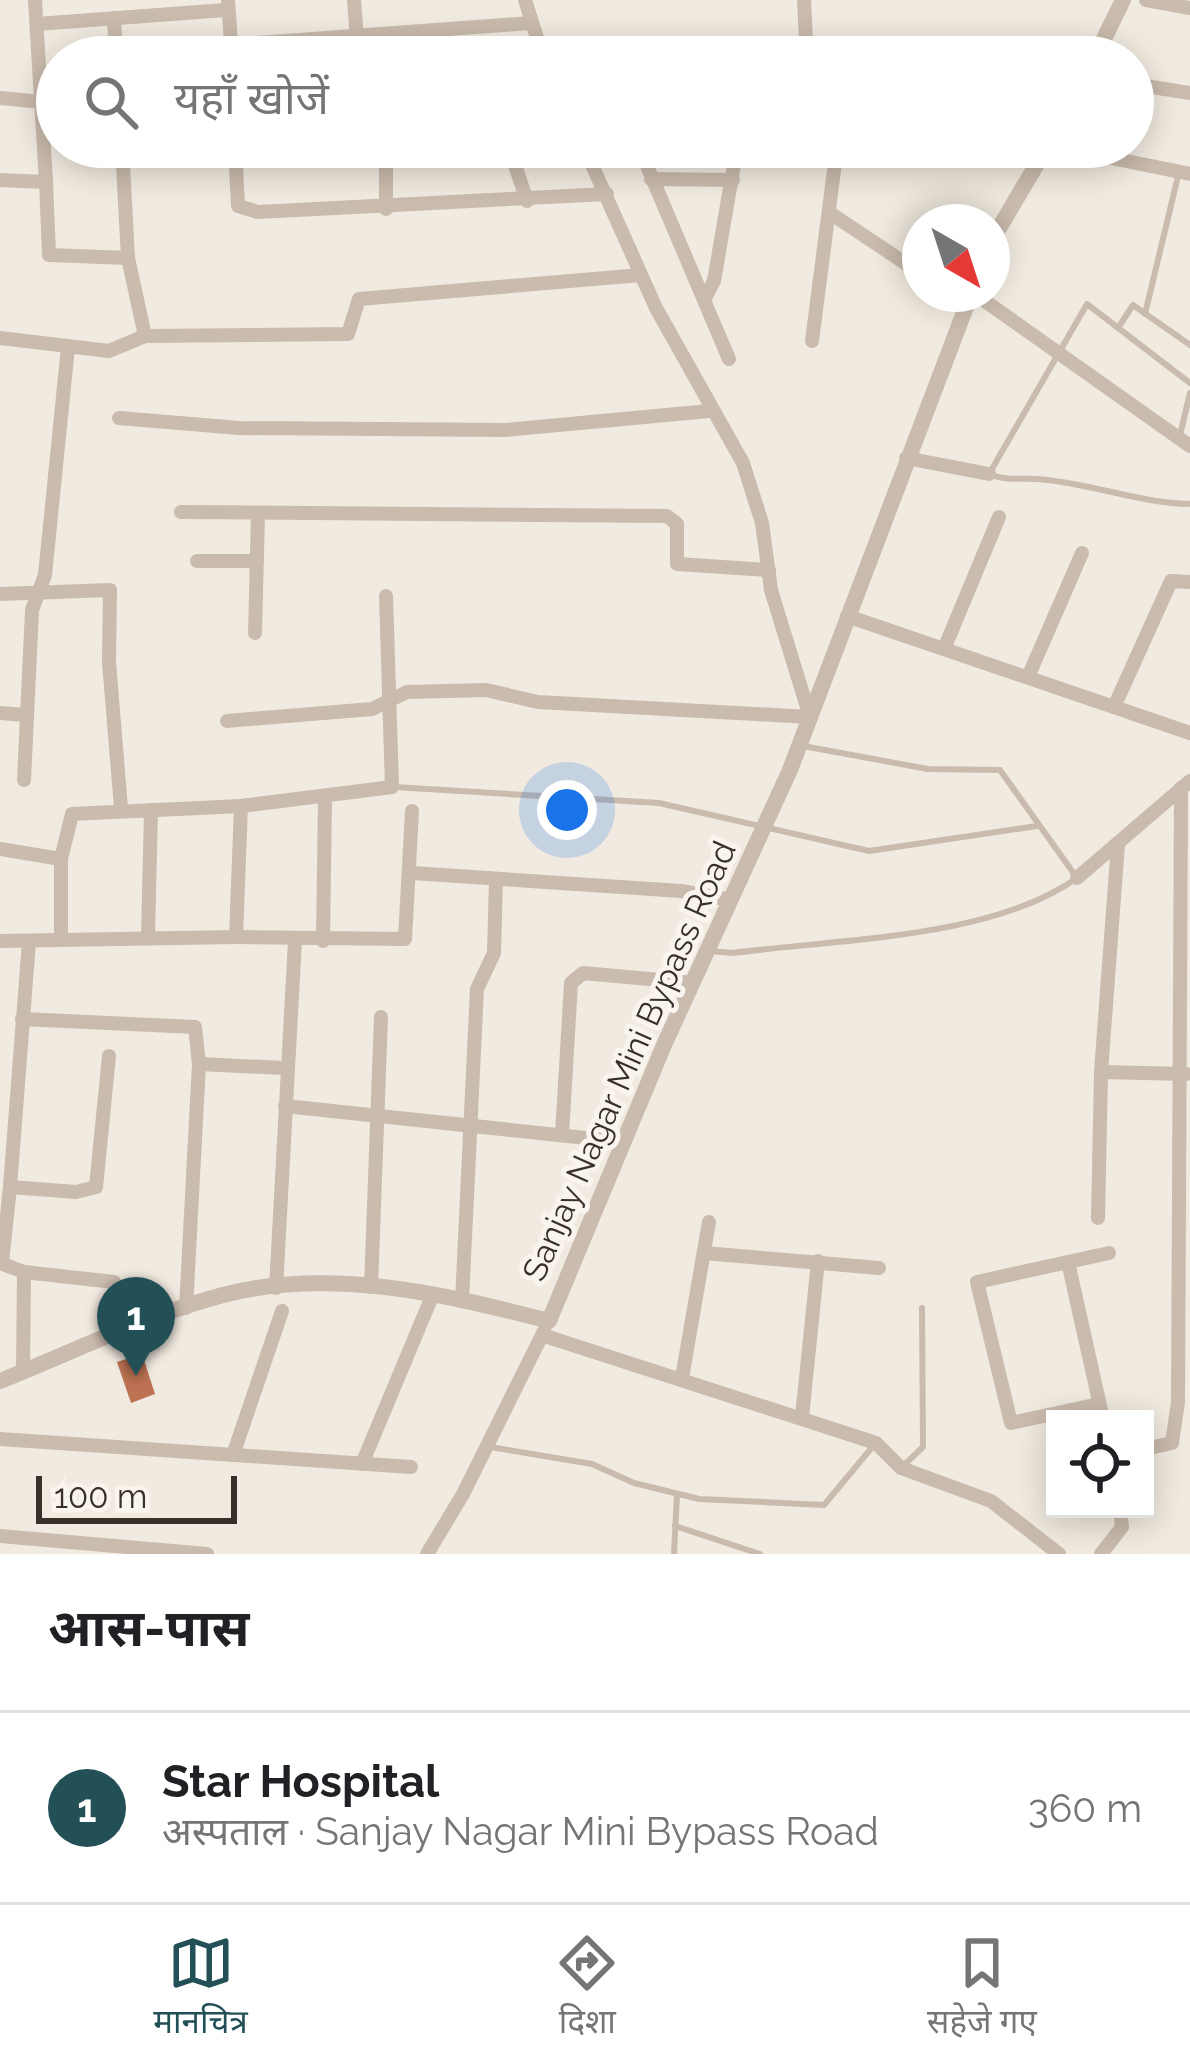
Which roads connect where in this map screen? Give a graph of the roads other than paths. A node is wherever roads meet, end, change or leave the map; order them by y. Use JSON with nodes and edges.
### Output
{"nodes":[{"id":1,"x":35,"y":0,"type":"edge"},
{"id":2,"x":354,"y":0,"type":"edge"},
{"id":3,"x":526,"y":0,"type":"edge"},
{"id":4,"x":804,"y":0,"type":"edge"},
{"id":5,"x":1123,"y":0,"type":"edge"},
{"id":6,"x":1146,"y":0,"type":"edge"},
{"id":7,"x":227,"y":5,"type":"edge"},
{"id":8,"x":1190,"y":8,"type":"edge"},
{"id":9,"x":114,"y":18,"type":"junction"},
{"id":10,"x":531,"y":23,"type":"junction"},
{"id":11,"x":38,"y":24,"type":"junction"},
{"id":12,"x":39,"y":36,"type":"edge"},
{"id":13,"x":115,"y":36,"type":"edge"},
{"id":14,"x":230,"y":36,"type":"edge"},
{"id":15,"x":357,"y":36,"type":"edge"},
{"id":16,"x":390,"y":36,"type":"edge"},
{"id":17,"x":536,"y":36,"type":"edge"},
{"id":18,"x":806,"y":36,"type":"edge"},
{"id":19,"x":1105,"y":36,"type":"edge"},
{"id":20,"x":1154,"y":87,"type":"edge"},
{"id":21,"x":1190,"y":93,"type":"edge"},
{"id":22,"x":0,"y":98,"type":"edge"},
{"id":23,"x":36,"y":101,"type":"edge"},
{"id":24,"x":1154,"y":167,"type":"edge"},
{"id":25,"x":45,"y":168,"type":"edge"},
{"id":26,"x":123,"y":168,"type":"edge"},
{"id":27,"x":236,"y":168,"type":"edge"},
{"id":28,"x":386,"y":168,"type":"edge"},
{"id":29,"x":516,"y":168,"type":"edge"},
{"id":30,"x":594,"y":168,"type":"edge"},
{"id":31,"x":647,"y":168,"type":"edge"},
{"id":32,"x":734,"y":168,"type":"edge"},
{"id":33,"x":835,"y":168,"type":"edge"},
{"id":34,"x":1035,"y":168,"type":"edge"},
{"id":35,"x":1185,"y":173,"type":"edge"},
{"id":36,"x":651,"y":179,"type":"junction"},
{"id":37,"x":733,"y":180,"type":"junction"},
{"id":38,"x":0,"y":181,"type":"edge"},
{"id":39,"x":46,"y":182,"type":"junction"},
{"id":40,"x":607,"y":194,"type":"junction"},
{"id":41,"x":527,"y":201,"type":"junction"},
{"id":42,"x":386,"y":209,"type":"junction"},
{"id":43,"x":1010,"y":210,"type":"edge"},
{"id":44,"x":830,"y":213,"type":"junction"},
{"id":45,"x":128,"y":258,"type":"junction"},
{"id":46,"x":902,"y":261,"type":"edge"},
{"id":47,"x":641,"y":275,"type":"junction"},
{"id":48,"x":704,"y":300,"type":"junction"},
{"id":49,"x":965,"y":312,"type":"edge"},
{"id":50,"x":993,"y":312,"type":"edge"},
{"id":51,"x":1145,"y":314,"type":"junction"},
{"id":52,"x":1118,"y":328,"type":"junction"},
{"id":53,"x":145,"y":336,"type":"junction"},
{"id":54,"x":0,"y":338,"type":"edge"},
{"id":55,"x":812,"y":340,"type":"dead end"},
{"id":56,"x":1190,"y":345,"type":"edge"},
{"id":57,"x":68,"y":347,"type":"junction"},
{"id":58,"x":1058,"y":353,"type":"junction"},
{"id":59,"x":729,"y":359,"type":"dead end"},
{"id":60,"x":1190,"y":383,"type":"edge"},
{"id":61,"x":1190,"y":393,"type":"edge"},
{"id":62,"x":710,"y":411,"type":"junction"},
{"id":63,"x":119,"y":418,"type":"dead end"},
{"id":64,"x":1185,"y":442,"type":"edge"},
{"id":65,"x":906,"y":458,"type":"junction"},
{"id":66,"x":989,"y":474,"type":"junction"},
{"id":67,"x":1190,"y":505,"type":"edge"},
{"id":68,"x":181,"y":512,"type":"dead end"},
{"id":69,"x":258,"y":512,"type":"junction"},
{"id":70,"x":999,"y":517,"type":"dead end"},
{"id":71,"x":1082,"y":553,"type":"dead end"},
{"id":72,"x":197,"y":561,"type":"dead end"},
{"id":73,"x":257,"y":561,"type":"junction"},
{"id":74,"x":769,"y":570,"type":"junction"},
{"id":75,"x":1190,"y":582,"type":"edge"},
{"id":76,"x":40,"y":592,"type":"junction"},
{"id":77,"x":0,"y":595,"type":"edge"},
{"id":78,"x":386,"y":596,"type":"dead end"},
{"id":79,"x":847,"y":616,"type":"junction"},
{"id":80,"x":255,"y":632,"type":"dead end"},
{"id":81,"x":944,"y":649,"type":"junction"},
{"id":82,"x":1028,"y":677,"type":"junction"},
{"id":83,"x":388,"y":701,"type":"junction"},
{"id":84,"x":1114,"y":706,"type":"junction"},
{"id":85,"x":0,"y":712,"type":"edge"},
{"id":86,"x":26,"y":715,"type":"junction"},
{"id":87,"x":810,"y":717,"type":"junction"},
{"id":88,"x":227,"y":722,"type":"dead end"},
{"id":89,"x":1190,"y":733,"type":"edge"},
{"id":90,"x":799,"y":745,"type":"junction"},
{"id":91,"x":24,"y":779,"type":"dead end"},
{"id":92,"x":1185,"y":784,"type":"edge"},
{"id":93,"x":392,"y":787,"type":"junction"},
{"id":94,"x":325,"y":796,"type":"junction"},
{"id":95,"x":241,"y":806,"type":"junction"},
{"id":96,"x":122,"y":808,"type":"junction"},
{"id":97,"x":151,"y":810,"type":"junction"},
{"id":98,"x":412,"y":811,"type":"dead end"},
{"id":99,"x":765,"y":825,"type":"junction"},
{"id":100,"x":1037,"y":826,"type":"junction"},
{"id":101,"x":1118,"y":844,"type":"junction"},
{"id":102,"x":0,"y":849,"type":"edge"},
{"id":103,"x":61,"y":859,"type":"junction"},
{"id":104,"x":412,"y":873,"type":"junction"},
{"id":105,"x":1077,"y":878,"type":"junction"},
{"id":106,"x":496,"y":880,"type":"junction"},
{"id":107,"x":730,"y":900,"type":"junction"},
{"id":108,"x":236,"y":937,"type":"junction"},
{"id":109,"x":148,"y":938,"type":"junction"},
{"id":110,"x":0,"y":940,"type":"edge"},
{"id":111,"x":61,"y":940,"type":"junction"},
{"id":112,"x":295,"y":940,"type":"junction"},
{"id":113,"x":323,"y":940,"type":"junction"},
{"id":114,"x":29,"y":942,"type":"junction"},
{"id":115,"x":708,"y":950,"type":"junction"},
{"id":116,"x":693,"y":983,"type":"junction"},
{"id":117,"x":381,"y":1017,"type":"dead end"},
{"id":118,"x":22,"y":1019,"type":"junction"},
{"id":119,"x":109,"y":1056,"type":"dead end"},
{"id":120,"x":199,"y":1064,"type":"junction"},
{"id":121,"x":284,"y":1067,"type":"junction"},
{"id":122,"x":1101,"y":1072,"type":"junction"},
{"id":123,"x":1185,"y":1074,"type":"edge"},
{"id":124,"x":285,"y":1106,"type":"junction"},
{"id":125,"x":379,"y":1118,"type":"junction"},
{"id":126,"x":469,"y":1126,"type":"junction"},
{"id":127,"x":562,"y":1136,"type":"junction"},
{"id":128,"x":624,"y":1142,"type":"junction"},
{"id":129,"x":10,"y":1187,"type":"junction"},
{"id":130,"x":1098,"y":1219,"type":"dead end"},
{"id":131,"x":709,"y":1222,"type":"dead end"},
{"id":132,"x":704,"y":1253,"type":"junction"},
{"id":133,"x":1109,"y":1253,"type":"dead end"},
{"id":134,"x":818,"y":1261,"type":"junction"},
{"id":135,"x":1069,"y":1262,"type":"junction"},
{"id":136,"x":1,"y":1263,"type":"edge"},
{"id":137,"x":879,"y":1268,"type":"dead end"},
{"id":138,"x":25,"y":1273,"type":"junction"},
{"id":139,"x":114,"y":1282,"type":"dead end"},
{"id":140,"x":371,"y":1287,"type":"junction"},
{"id":141,"x":276,"y":1288,"type":"junction"},
{"id":142,"x":433,"y":1294,"type":"junction"},
{"id":143,"x":462,"y":1300,"type":"junction"},
{"id":144,"x":922,"y":1308,"type":"dead end"},
{"id":145,"x":186,"y":1309,"type":"junction"},
{"id":146,"x":282,"y":1311,"type":"dead end"},
{"id":147,"x":545,"y":1328,"type":"junction"},
{"id":148,"x":23,"y":1372,"type":"junction"},
{"id":149,"x":682,"y":1378,"type":"junction"},
{"id":150,"x":0,"y":1381,"type":"edge"},
{"id":151,"x":1101,"y":1410,"type":"edge"},
{"id":152,"x":802,"y":1417,"type":"junction"},
{"id":153,"x":1046,"y":1419,"type":"edge"},
{"id":154,"x":0,"y":1439,"type":"edge"},
{"id":155,"x":875,"y":1443,"type":"junction"},
{"id":156,"x":487,"y":1447,"type":"junction"},
{"id":157,"x":1154,"y":1447,"type":"edge"},
{"id":158,"x":233,"y":1455,"type":"junction"},
{"id":159,"x":362,"y":1464,"type":"junction"},
{"id":160,"x":411,"y":1467,"type":"dead end"},
{"id":161,"x":902,"y":1468,"type":"junction"},
{"id":162,"x":677,"y":1494,"type":"junction"},
{"id":163,"x":1121,"y":1518,"type":"edge"},
{"id":164,"x":675,"y":1526,"type":"junction"},
{"id":165,"x":0,"y":1536,"type":"edge"},
{"id":166,"x":95,"y":1549,"type":"edge"},
{"id":167,"x":208,"y":1554,"type":"edge"},
{"id":168,"x":427,"y":1554,"type":"edge"},
{"id":169,"x":674,"y":1554,"type":"edge"},
{"id":170,"x":760,"y":1554,"type":"edge"},
{"id":171,"x":1059,"y":1554,"type":"edge"},
{"id":172,"x":1101,"y":1554,"type":"edge"}],
"edges":[{"from":1,"to":11,"type":"street"},
{"from":2,"to":15,"type":"street"},
{"from":3,"to":10,"type":"street"},
{"from":4,"to":18,"type":"street"},
{"from":5,"to":19,"type":"street"},
{"from":6,"to":8,"type":"street"},
{"from":7,"to":9,"type":"street"},
{"from":7,"to":14,"type":"street"},
{"from":9,"to":11,"type":"street"},
{"from":9,"to":13,"type":"street"},
{"from":10,"to":16,"type":"street"},
{"from":10,"to":17,"type":"street"},
{"from":11,"to":12,"type":"street"},
{"from":20,"to":21,"type":"street"},
{"from":22,"to":23,"type":"street"},
{"from":24,"to":35,"type":"street"},
{"from":25,"to":39,"type":"street"},
{"from":26,"to":45,"type":"street"},
{"from":27,"to":42,"type":"street"},
{"from":28,"to":42,"type":"street"},
{"from":29,"to":41,"type":"street"},
{"from":30,"to":40,"type":"street"},
{"from":31,"to":36,"type":"street"},
{"from":32,"to":37,"type":"street"},
{"from":33,"to":44,"type":"street"},
{"from":34,"to":43,"type":"street"},
{"from":35,"to":51,"type":"lane"},
{"from":36,"to":37,"type":"street"},
{"from":36,"to":48,"type":"street"},
{"from":37,"to":48,"type":"street"},
{"from":38,"to":39,"type":"street"},
{"from":39,"to":45,"type":"street"},
{"from":40,"to":41,"type":"street"},
{"from":40,"to":47,"type":"street"},
{"from":41,"to":42,"type":"street"},
{"from":44,"to":46,"type":"street"},
{"from":44,"to":55,"type":"street"},
{"from":45,"to":53,"type":"street"},
{"from":47,"to":53,"type":"street"},
{"from":47,"to":62,"type":"street"},
{"from":48,"to":59,"type":"street"},
{"from":49,"to":65,"type":"street","name":"Sanjay Nagar Mini Bypass Road"},
{"from":50,"to":58,"type":"street"},
{"from":51,"to":52,"type":"lane"},
{"from":51,"to":56,"type":"lane"},
{"from":52,"to":58,"type":"lane"},
{"from":52,"to":60,"type":"lane"},
{"from":53,"to":57,"type":"street"},
{"from":54,"to":57,"type":"street"},
{"from":57,"to":76,"type":"street"},
{"from":58,"to":64,"type":"street"},
{"from":58,"to":66,"type":"lane"},
{"from":61,"to":64,"type":"lane"},
{"from":62,"to":63,"type":"street"},
{"from":62,"to":74,"type":"street"},
{"from":65,"to":66,"type":"street"},
{"from":65,"to":79,"type":"street","name":"Sanjay Nagar Mini Bypass Road"},
{"from":66,"to":67,"type":"lane"},
{"from":68,"to":69,"type":"street"},
{"from":69,"to":73,"type":"street"},
{"from":69,"to":74,"type":"street"},
{"from":70,"to":81,"type":"street"},
{"from":71,"to":82,"type":"street"},
{"from":72,"to":73,"type":"street"},
{"from":73,"to":80,"type":"street"},
{"from":74,"to":87,"type":"street"},
{"from":75,"to":84,"type":"street"},
{"from":76,"to":77,"type":"street"},
{"from":76,"to":86,"type":"street"},
{"from":76,"to":96,"type":"street"},
{"from":78,"to":83,"type":"street"},
{"from":79,"to":81,"type":"street"},
{"from":79,"to":87,"type":"street","name":"Sanjay Nagar Mini Bypass Road"},
{"from":81,"to":82,"type":"street"},
{"from":82,"to":84,"type":"street"},
{"from":83,"to":87,"type":"street"},
{"from":83,"to":88,"type":"street"},
{"from":83,"to":93,"type":"street"},
{"from":84,"to":89,"type":"street"},
{"from":85,"to":86,"type":"street"},
{"from":86,"to":91,"type":"street"},
{"from":87,"to":90,"type":"street","name":"Sanjay Nagar Mini Bypass Road"},
{"from":90,"to":99,"type":"street","name":"Sanjay Nagar Mini Bypass Road"},
{"from":90,"to":100,"type":"lane"},
{"from":92,"to":101,"type":"street"},
{"from":92,"to":123,"type":"street"},
{"from":93,"to":94,"type":"street"},
{"from":93,"to":99,"type":"lane"},
{"from":94,"to":95,"type":"street"},
{"from":94,"to":113,"type":"street"},
{"from":95,"to":97,"type":"street"},
{"from":95,"to":108,"type":"street"},
{"from":96,"to":97,"type":"street"},
{"from":96,"to":103,"type":"street"},
{"from":97,"to":109,"type":"street"},
{"from":98,"to":104,"type":"street"},
{"from":99,"to":100,"type":"lane"},
{"from":99,"to":107,"type":"street","name":"Sanjay Nagar Mini Bypass Road"},
{"from":100,"to":105,"type":"lane"},
{"from":101,"to":105,"type":"street"},
{"from":101,"to":122,"type":"street"},
{"from":102,"to":103,"type":"street"},
{"from":103,"to":111,"type":"street"},
{"from":104,"to":106,"type":"street"},
{"from":104,"to":113,"type":"street"},
{"from":105,"to":115,"type":"lane"},
{"from":106,"to":107,"type":"street"},
{"from":106,"to":126,"type":"street"},
{"from":107,"to":115,"type":"street","name":"Sanjay Nagar Mini Bypass Road"},
{"from":108,"to":109,"type":"street"},
{"from":108,"to":112,"type":"street"},
{"from":109,"to":111,"type":"street"},
{"from":110,"to":114,"type":"street"},
{"from":111,"to":114,"type":"street"},
{"from":112,"to":113,"type":"street"},
{"from":112,"to":121,"type":"street"},
{"from":114,"to":118,"type":"street"},
{"from":115,"to":116,"type":"street","name":"Sanjay Nagar Mini Bypass Road"},
{"from":116,"to":127,"type":"street"},
{"from":116,"to":128,"type":"street","name":"Sanjay Nagar Mini Bypass Road"},
{"from":117,"to":125,"type":"street"},
{"from":118,"to":120,"type":"street"},
{"from":118,"to":129,"type":"street"},
{"from":119,"to":129,"type":"street"},
{"from":120,"to":121,"type":"street"},
{"from":120,"to":145,"type":"street"},
{"from":121,"to":124,"type":"street"},
{"from":122,"to":123,"type":"street"},
{"from":122,"to":130,"type":"street"},
{"from":123,"to":157,"type":"street"},
{"from":124,"to":125,"type":"street"},
{"from":124,"to":141,"type":"street"},
{"from":125,"to":126,"type":"street"},
{"from":125,"to":140,"type":"street"},
{"from":126,"to":127,"type":"street"},
{"from":126,"to":143,"type":"street"},
{"from":127,"to":128,"type":"street"},
{"from":128,"to":147,"type":"street","name":"Sanjay Nagar Mini Bypass Road"},
{"from":129,"to":136,"type":"street"},
{"from":131,"to":132,"type":"street"},
{"from":132,"to":134,"type":"street"},
{"from":132,"to":149,"type":"street"},
{"from":133,"to":135,"type":"street"},
{"from":134,"to":137,"type":"street"},
{"from":134,"to":152,"type":"street"},
{"from":135,"to":151,"type":"street"},
{"from":135,"to":153,"type":"street"},
{"from":136,"to":138,"type":"street"},
{"from":138,"to":139,"type":"street"},
{"from":138,"to":148,"type":"street"},
{"from":140,"to":141,"type":"street","name":"Sanjay Nagar Mini Bypass Road"},
{"from":140,"to":142,"type":"street","name":"Sanjay Nagar Mini Bypass Road"},
{"from":141,"to":145,"type":"street","name":"Sanjay Nagar Mini Bypass Road"},
{"from":142,"to":143,"type":"street","name":"Sanjay Nagar Mini Bypass Road"},
{"from":142,"to":159,"type":"street"},
{"from":143,"to":147,"type":"street","name":"Sanjay Nagar Mini Bypass Road"},
{"from":144,"to":161,"type":"lane"},
{"from":145,"to":148,"type":"street","name":"Sanjay Nagar Mini Bypass Road"},
{"from":146,"to":158,"type":"street"},
{"from":147,"to":149,"type":"street"},
{"from":147,"to":156,"type":"street"},
{"from":148,"to":150,"type":"street","name":"Sanjay Nagar Mini Bypass Road"},
{"from":149,"to":152,"type":"street"},
{"from":152,"to":155,"type":"street"},
{"from":154,"to":158,"type":"street"},
{"from":155,"to":161,"type":"street"},
{"from":155,"to":162,"type":"lane"},
{"from":156,"to":162,"type":"lane"},
{"from":156,"to":168,"type":"street"},
{"from":158,"to":159,"type":"street"},
{"from":159,"to":160,"type":"street"},
{"from":161,"to":171,"type":"street"},
{"from":162,"to":164,"type":"lane"},
{"from":163,"to":172,"type":"street"},
{"from":164,"to":169,"type":"lane"},
{"from":164,"to":170,"type":"lane"},
{"from":165,"to":166,"type":"street"},
{"from":166,"to":167,"type":"street"}]}
